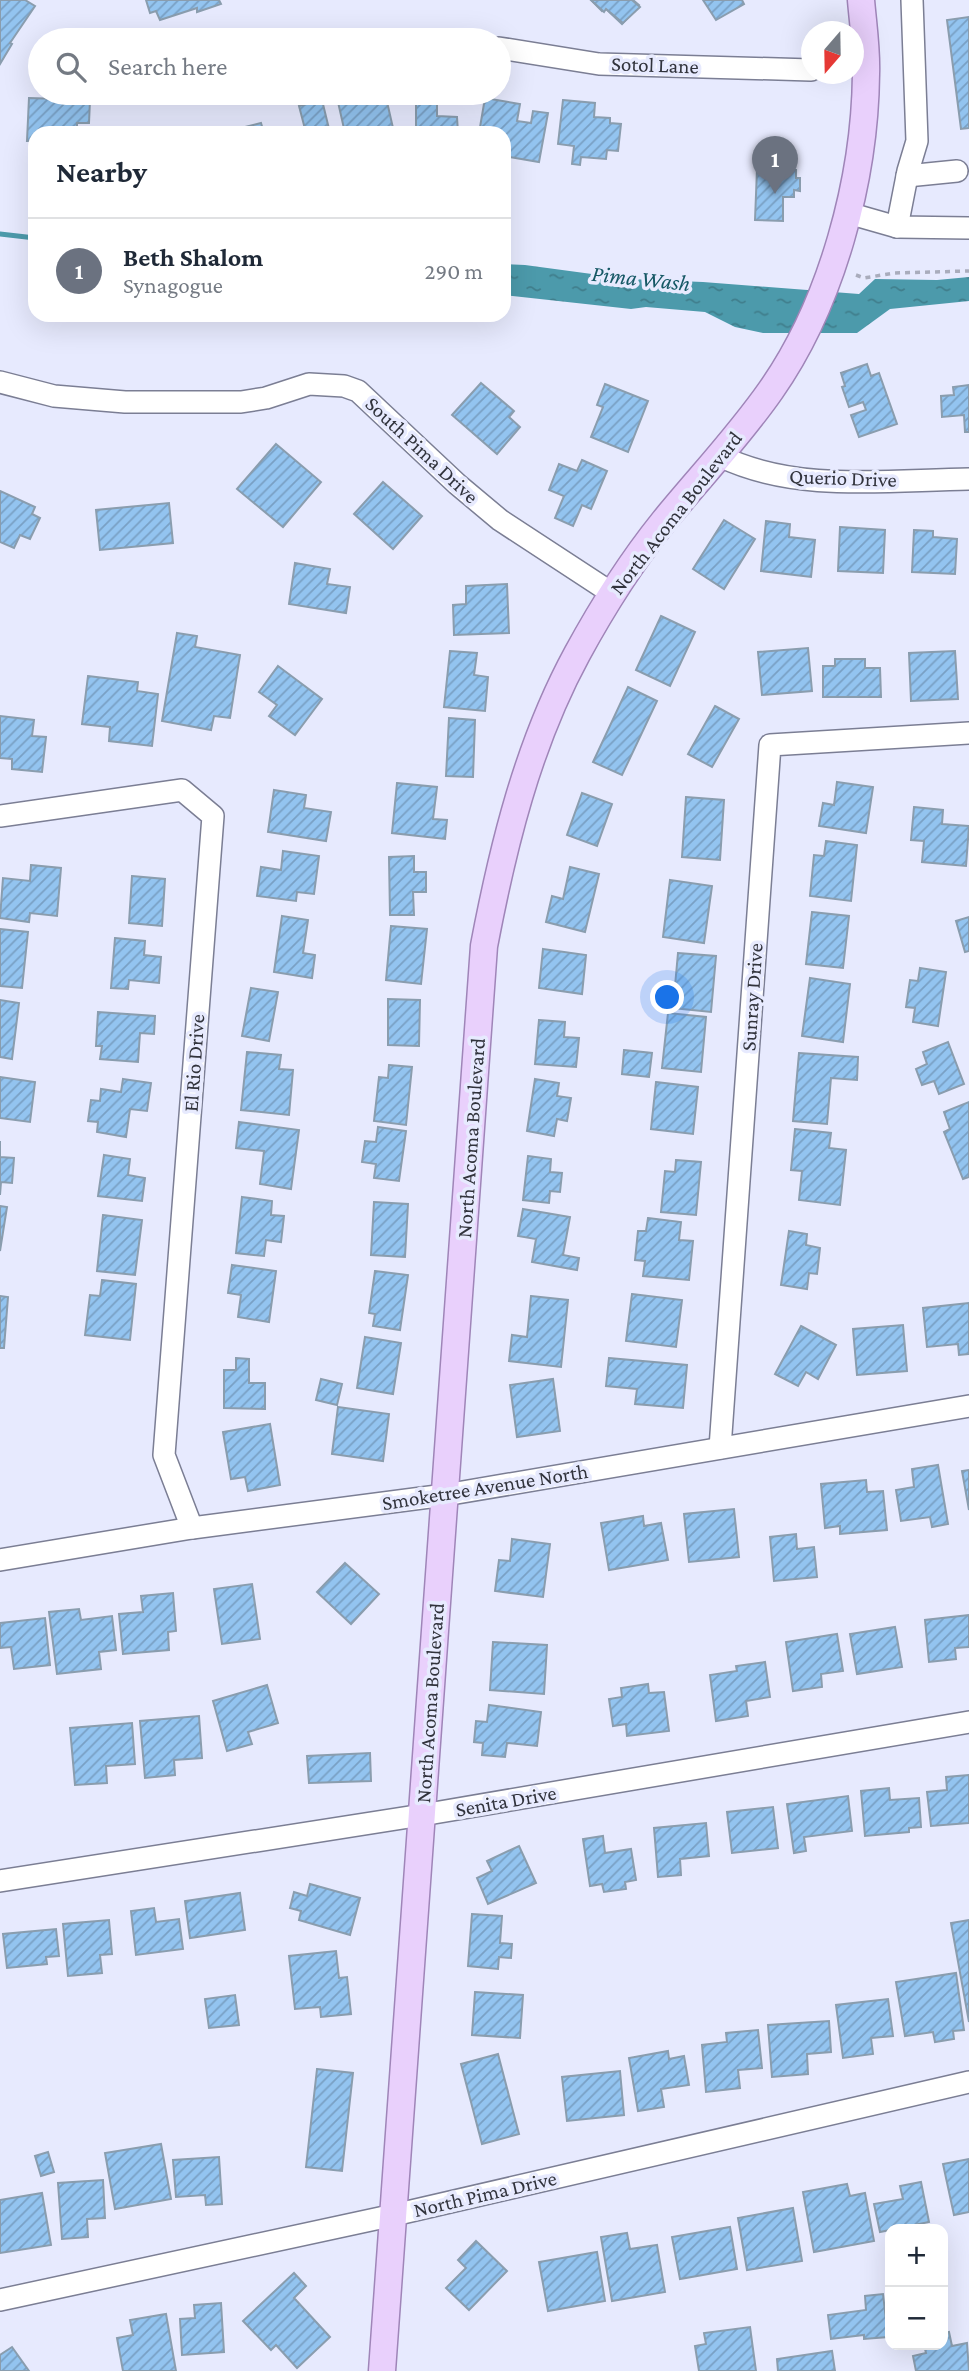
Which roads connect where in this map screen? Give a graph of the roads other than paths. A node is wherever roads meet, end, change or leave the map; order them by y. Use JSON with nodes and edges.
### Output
{"nodes":[{"id":1,"x":861,"y":0,"type":"edge"},
{"id":2,"x":912,"y":0,"type":"edge"},
{"id":3,"x":861,"y":21,"type":"edge"},
{"id":4,"x":511,"y":50,"type":"edge"},
{"id":5,"x":801,"y":70,"type":"edge"},
{"id":6,"x":860,"y":84,"type":"edge"},
{"id":7,"x":957,"y":171,"type":"dead end"},
{"id":8,"x":906,"y":176,"type":"junction"},
{"id":9,"x":848,"y":213,"type":"junction"},
{"id":10,"x":897,"y":227,"type":"junction"},
{"id":11,"x":969,"y":228,"type":"edge"},
{"id":12,"x":0,"y":382,"type":"edge"},
{"id":13,"x":720,"y":456,"type":"junction"},
{"id":14,"x":969,"y":479,"type":"edge"},
{"id":15,"x":613,"y":594,"type":"junction"},
{"id":16,"x":969,"y":733,"type":"edge"},
{"id":17,"x":0,"y":816,"type":"edge"},
{"id":18,"x":969,"y":1406,"type":"edge"},
{"id":19,"x":720,"y":1448,"type":"junction"},
{"id":20,"x":445,"y":1495,"type":"junction"},
{"id":21,"x":192,"y":1528,"type":"junction"},
{"id":22,"x":0,"y":1560,"type":"edge"},
{"id":23,"x":969,"y":1722,"type":"edge"},
{"id":24,"x":422,"y":1815,"type":"junction"},
{"id":25,"x":0,"y":1881,"type":"edge"},
{"id":26,"x":969,"y":2082,"type":"edge"},
{"id":27,"x":394,"y":2215,"type":"junction"},
{"id":28,"x":0,"y":2300,"type":"edge"},
{"id":29,"x":382,"y":2371,"type":"edge"}],
"edges":[{"from":1,"to":3,"type":"main road","name":"North Acoma Boulevard"},
{"from":2,"to":8,"type":"street"},
{"from":4,"to":5,"type":"street","name":"Sotol Lane"},
{"from":6,"to":9,"type":"main road","name":"North Acoma Boulevard"},
{"from":7,"to":8,"type":"street"},
{"from":8,"to":10,"type":"street"},
{"from":9,"to":10,"type":"street"},
{"from":9,"to":13,"type":"main road","name":"North Acoma Boulevard"},
{"from":10,"to":11,"type":"street"},
{"from":12,"to":15,"type":"street","name":"South Pima Drive"},
{"from":13,"to":14,"type":"street","name":"Querio Drive"},
{"from":13,"to":15,"type":"main road","name":"North Acoma Boulevard"},
{"from":15,"to":20,"type":"main road","name":"North Acoma Boulevard"},
{"from":16,"to":19,"type":"street","name":"Sunray Drive"},
{"from":17,"to":21,"type":"street","name":"El Rio Drive"},
{"from":18,"to":19,"type":"street","name":"Smoketree Avenue North"},
{"from":19,"to":20,"type":"street","name":"Smoketree Avenue North"},
{"from":20,"to":21,"type":"street","name":"Smoketree Avenue North"},
{"from":20,"to":24,"type":"main road","name":"North Acoma Boulevard"},
{"from":21,"to":22,"type":"street","name":"Smoketree Avenue North"},
{"from":23,"to":24,"type":"street","name":"Senita Drive"},
{"from":24,"to":25,"type":"street","name":"Senita Drive"},
{"from":24,"to":27,"type":"main road","name":"North Acoma Boulevard"},
{"from":26,"to":27,"type":"street","name":"North Pima Drive"},
{"from":27,"to":28,"type":"street","name":"North Pima Drive"},
{"from":27,"to":29,"type":"main road","name":"North Acoma Boulevard"}]}
